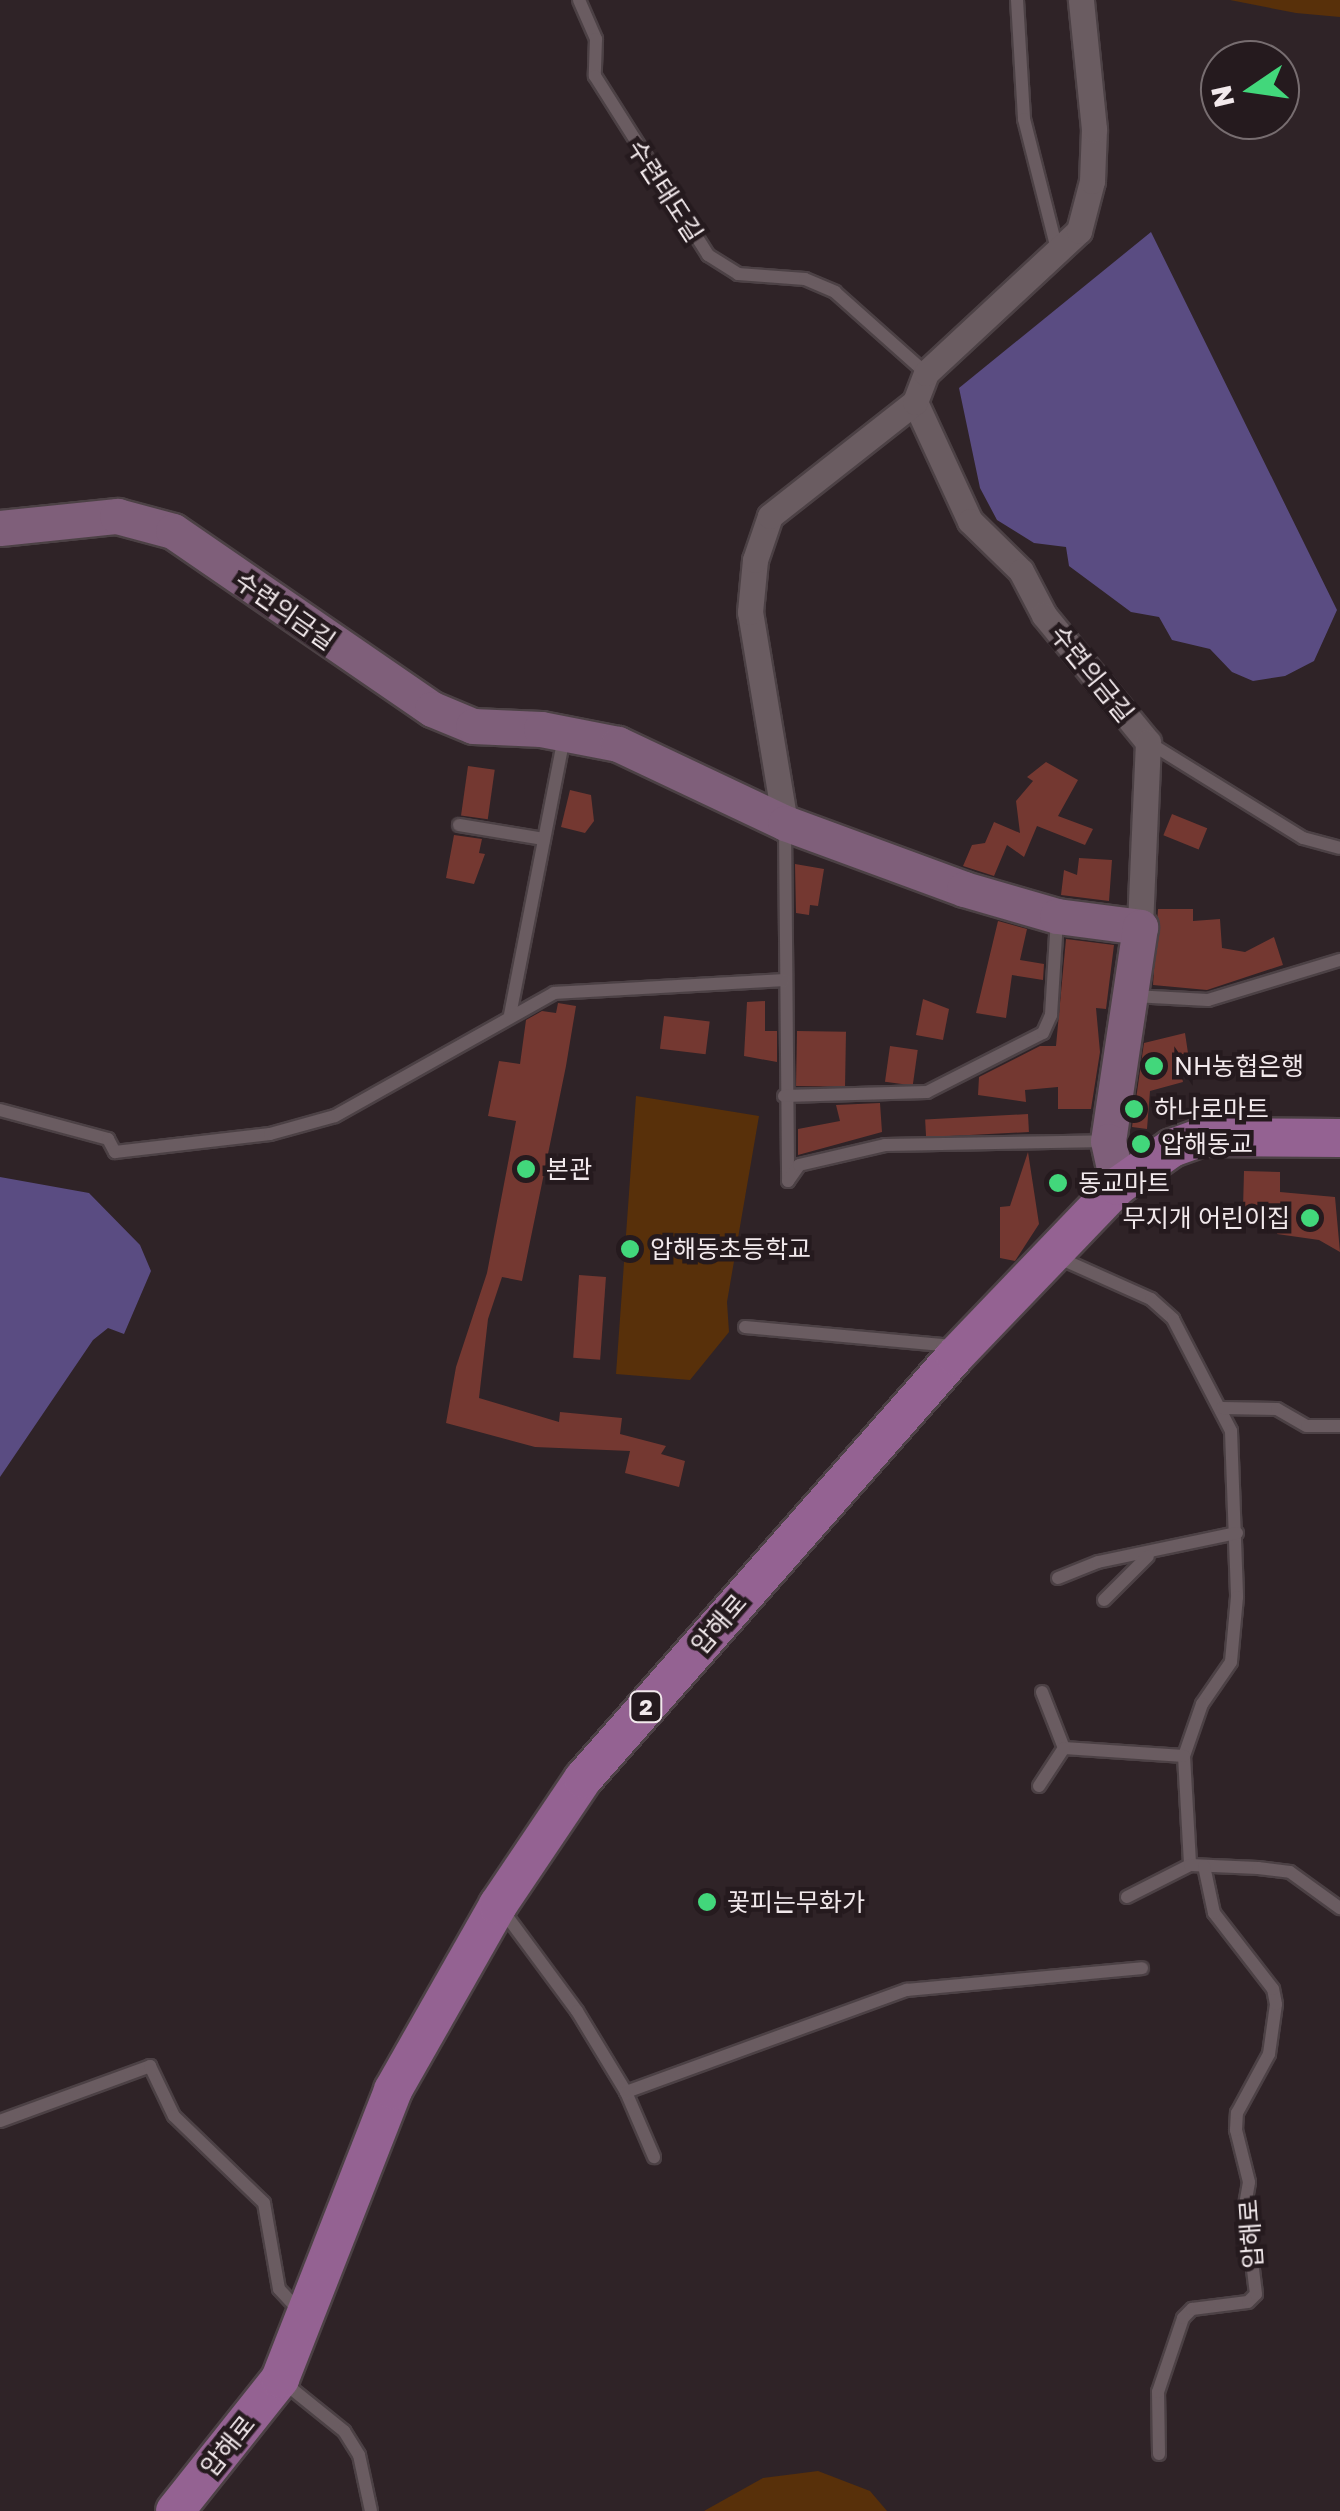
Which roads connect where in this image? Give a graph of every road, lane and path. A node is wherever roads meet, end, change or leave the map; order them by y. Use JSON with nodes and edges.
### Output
{"nodes":[{"id":1,"x":579,"y":0,"type":"edge"},
{"id":2,"x":1017,"y":0,"type":"edge"},
{"id":3,"x":1081,"y":0,"type":"edge"},
{"id":4,"x":1059,"y":255,"type":"junction"},
{"id":5,"x":926,"y":373,"type":"junction"},
{"id":6,"x":915,"y":402,"type":"junction"},
{"id":7,"x":0,"y":528,"type":"edge"},
{"id":8,"x":565,"y":733,"type":"junction"},
{"id":9,"x":1148,"y":742,"type":"junction"},
{"id":10,"x":785,"y":822,"type":"junction"},
{"id":11,"x":459,"y":825,"type":"dead end"},
{"id":12,"x":544,"y":839,"type":"junction"},
{"id":13,"x":1340,"y":848,"type":"edge"},
{"id":14,"x":1058,"y":916,"type":"junction"},
{"id":15,"x":1140,"y":927,"type":"junction"},
{"id":16,"x":1340,"y":960,"type":"edge"},
{"id":17,"x":784,"y":980,"type":"junction"},
{"id":18,"x":1130,"y":996,"type":"junction"},
{"id":19,"x":510,"y":1016,"type":"junction"},
{"id":20,"x":784,"y":1096,"type":"junction"},
{"id":21,"x":0,"y":1110,"type":"edge"},
{"id":22,"x":1340,"y":1138,"type":"edge"},
{"id":23,"x":1108,"y":1141,"type":"junction"},
{"id":24,"x":1118,"y":1186,"type":"junction"},
{"id":25,"x":1050,"y":1253,"type":"junction"},
{"id":26,"x":746,"y":1327,"type":"dead end"},
{"id":27,"x":955,"y":1356,"type":"junction"},
{"id":28,"x":1222,"y":1408,"type":"junction"},
{"id":29,"x":1340,"y":1426,"type":"edge"},
{"id":30,"x":1238,"y":1533,"type":"junction"},
{"id":31,"x":1150,"y":1554,"type":"junction"},
{"id":32,"x":1058,"y":1578,"type":"dead end"},
{"id":33,"x":1104,"y":1600,"type":"dead end"},
{"id":34,"x":1042,"y":1692,"type":"dead end"},
{"id":35,"x":1064,"y":1748,"type":"junction"},
{"id":36,"x":1184,"y":1756,"type":"junction"},
{"id":37,"x":1039,"y":1786,"type":"dead end"},
{"id":38,"x":1197,"y":1866,"type":"junction"},
{"id":39,"x":1127,"y":1897,"type":"dead end"},
{"id":40,"x":498,"y":1905,"type":"junction"},
{"id":41,"x":1340,"y":1908,"type":"edge"},
{"id":42,"x":1142,"y":1968,"type":"dead end"},
{"id":43,"x":626,"y":2092,"type":"junction"},
{"id":44,"x":0,"y":2121,"type":"edge"},
{"id":45,"x":654,"y":2157,"type":"dead end"},
{"id":46,"x":308,"y":2319,"type":"junction"},
{"id":47,"x":280,"y":2379,"type":"junction"},
{"id":48,"x":1159,"y":2454,"type":"dead end"},
{"id":49,"x":174,"y":2511,"type":"edge"},
{"id":50,"x":371,"y":2511,"type":"edge"}],
"edges":[{"from":1,"to":5,"type":"lane","name":"수련태도길"},
{"from":2,"to":4,"type":"lane"},
{"from":3,"to":4,"type":"street"},
{"from":4,"to":5,"type":"street"},
{"from":5,"to":6,"type":"street"},
{"from":6,"to":9,"type":"street","name":"수련의금길"},
{"from":6,"to":10,"type":"street"},
{"from":7,"to":8,"type":"street","name":"수련의금길"},
{"from":8,"to":10,"type":"street","name":"수련의금길"},
{"from":8,"to":12,"type":"lane"},
{"from":9,"to":13,"type":"lane","name":"수련의금길"},
{"from":9,"to":15,"type":"street","name":"수련의금길"},
{"from":10,"to":14,"type":"street","name":"수련의금길"},
{"from":10,"to":17,"type":"lane"},
{"from":11,"to":12,"type":"lane"},
{"from":12,"to":19,"type":"lane"},
{"from":14,"to":15,"type":"street","name":"수련의금길"},
{"from":14,"to":20,"type":"lane"},
{"from":15,"to":18,"type":"street","name":"수련의금길"},
{"from":16,"to":18,"type":"lane"},
{"from":17,"to":19,"type":"lane"},
{"from":17,"to":20,"type":"lane"},
{"from":18,"to":23,"type":"street","name":"수련의금길"},
{"from":19,"to":21,"type":"lane"},
{"from":20,"to":23,"type":"lane"},
{"from":22,"to":24,"type":"main road","name":"압해로","number":"2"},
{"from":23,"to":24,"type":"street","name":"수련의금길"},
{"from":24,"to":25,"type":"main road","name":"압해로","number":"2"},
{"from":25,"to":27,"type":"main road","name":"압해로","number":"2"},
{"from":25,"to":28,"type":"lane","name":"압해로"},
{"from":26,"to":27,"type":"lane"},
{"from":27,"to":40,"type":"main road","name":"압해로","number":"2"},
{"from":28,"to":29,"type":"lane"},
{"from":28,"to":30,"type":"lane","name":"압해로"},
{"from":30,"to":31,"type":"lane"},
{"from":30,"to":36,"type":"lane","name":"압해로"},
{"from":31,"to":32,"type":"lane"},
{"from":31,"to":33,"type":"lane"},
{"from":34,"to":35,"type":"lane"},
{"from":35,"to":36,"type":"lane"},
{"from":35,"to":37,"type":"lane"},
{"from":36,"to":38,"type":"lane","name":"압해로"},
{"from":38,"to":39,"type":"lane"},
{"from":38,"to":41,"type":"lane"},
{"from":38,"to":48,"type":"lane","name":"압해로"},
{"from":40,"to":43,"type":"lane"},
{"from":40,"to":46,"type":"main road","name":"압해로","number":"2"},
{"from":42,"to":43,"type":"lane"},
{"from":43,"to":45,"type":"lane"},
{"from":44,"to":46,"type":"lane"},
{"from":46,"to":47,"type":"main road","name":"압해로","number":"2"},
{"from":47,"to":49,"type":"main road","name":"압해로","number":"2"},
{"from":47,"to":50,"type":"lane"}]}
